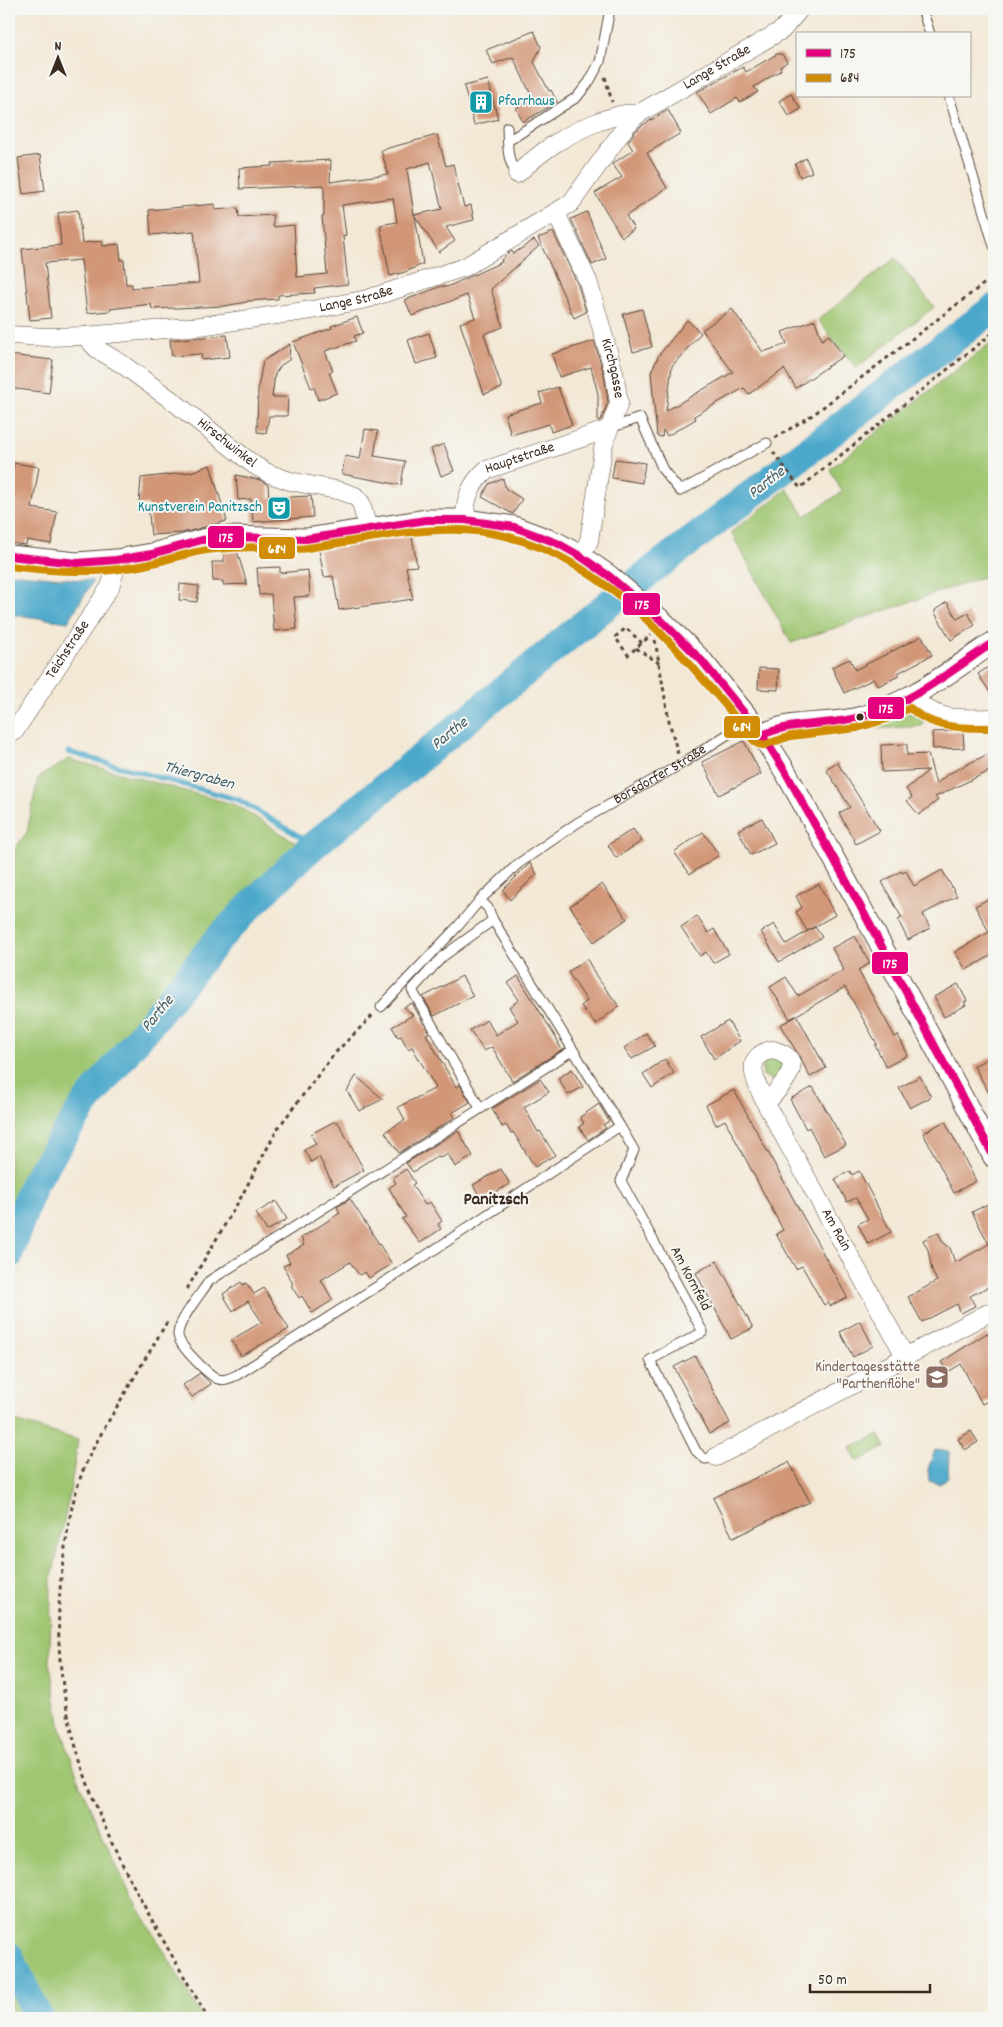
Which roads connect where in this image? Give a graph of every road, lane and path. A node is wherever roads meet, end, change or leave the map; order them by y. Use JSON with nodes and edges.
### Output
{"nodes":[{"id":1,"x":610,"y":9,"type":"edge"},
{"id":2,"x":922,"y":9,"type":"edge"},
{"id":3,"x":796,"y":13,"type":"edge"},
{"id":4,"x":929,"y":32,"type":"edge"},
{"id":5,"x":600,"y":62,"type":"junction"},
{"id":6,"x":950,"y":98,"type":"edge"},
{"id":7,"x":613,"y":105,"type":"dead end"},
{"id":8,"x":638,"y":114,"type":"junction"},
{"id":9,"x":507,"y":127,"type":"dead end"},
{"id":10,"x":508,"y":142,"type":"junction"},
{"id":11,"x":517,"y":174,"type":"joint"},
{"id":12,"x":556,"y":213,"type":"junction"},
{"id":13,"x":994,"y":246,"type":"edge"},
{"id":14,"x":994,"y":276,"type":"edge"},
{"id":15,"x":994,"y":332,"type":"edge"},
{"id":16,"x":9,"y":334,"type":"edge"},
{"id":17,"x":85,"y":336,"type":"junction"},
{"id":18,"x":610,"y":429,"type":"junction"},
{"id":19,"x":767,"y":443,"type":"joint"},
{"id":20,"x":775,"y":454,"type":"dead end"},
{"id":21,"x":465,"y":520,"type":"junction"},
{"id":22,"x":368,"y":529,"type":"junction"},
{"id":23,"x":9,"y":556,"type":"edge"},
{"id":24,"x":580,"y":556,"type":"junction"},
{"id":25,"x":116,"y":560,"type":"junction"},
{"id":26,"x":994,"y":642,"type":"edge"},
{"id":27,"x":642,"y":643,"type":"junction"},
{"id":28,"x":636,"y":648,"type":"junction"},
{"id":29,"x":659,"y":663,"type":"junction"},
{"id":30,"x":911,"y":696,"type":"junction"},
{"id":31,"x":994,"y":718,"type":"edge"},
{"id":32,"x":756,"y":728,"type":"junction"},
{"id":33,"x":9,"y":729,"type":"edge"},
{"id":34,"x":683,"y":763,"type":"junction"},
{"id":35,"x":480,"y":900,"type":"junction"},
{"id":36,"x":493,"y":920,"type":"junction"},
{"id":37,"x":382,"y":1007,"type":"joint"},
{"id":38,"x":573,"y":1050,"type":"junction"},
{"id":39,"x":766,"y":1104,"type":"dead end"},
{"id":40,"x":480,"y":1108,"type":"junction"},
{"id":41,"x":620,"y":1126,"type":"junction"},
{"id":42,"x":994,"y":1157,"type":"edge"},
{"id":43,"x":186,"y":1290,"type":"dead end"},
{"id":44,"x":994,"y":1310,"type":"edge"},
{"id":45,"x":171,"y":1315,"type":"dead end"},
{"id":46,"x":905,"y":1356,"type":"junction"},
{"id":47,"x":716,"y":1457,"type":"joint"},
{"id":48,"x":208,"y":2018,"type":"edge"}],
"edges":[{"from":1,"to":5,"type":"lane"},
{"from":2,"to":4,"type":"lane"},
{"from":3,"to":8,"type":"street","name":"Lange Straße"},
{"from":5,"to":7,"type":"path"},
{"from":5,"to":10,"type":"lane"},
{"from":6,"to":13,"type":"lane"},
{"from":8,"to":11,"type":"street","name":"Lange Straße"},
{"from":8,"to":12,"type":"street","name":"Lange Straße"},
{"from":9,"to":10,"type":"lane","name":"Lange Straße"},
{"from":10,"to":11,"type":"lane","name":"Lange Straße"},
{"from":12,"to":17,"type":"street","name":"Lange Straße"},
{"from":12,"to":18,"type":"street","name":"Kirchgasse"},
{"from":14,"to":19,"type":"path"},
{"from":15,"to":20,"type":"path"},
{"from":16,"to":17,"type":"street","name":"Lange Straße"},
{"from":17,"to":22,"type":"street","name":"Hirschwinkel"},
{"from":18,"to":19,"type":"lane"},
{"from":18,"to":21,"type":"street","name":"Hauptstraße"},
{"from":18,"to":24,"type":"street","name":"Kirchgasse"},
{"from":21,"to":22,"type":"street"},
{"from":21,"to":24,"type":"street"},
{"from":22,"to":25,"type":"street"},
{"from":23,"to":25,"type":"street"},
{"from":24,"to":32,"type":"street"},
{"from":25,"to":33,"type":"street","name":"Teichstraße"},
{"from":26,"to":30,"type":"street"},
{"from":27,"to":28,"type":"path"},
{"from":27,"to":28,"type":"path"},
{"from":27,"to":29,"type":"path"},
{"from":28,"to":29,"type":"path"},
{"from":29,"to":34,"type":"path"},
{"from":30,"to":31,"type":"street"},
{"from":30,"to":32,"type":"street"},
{"from":32,"to":34,"type":"lane","name":"Borsdorfer Straße"},
{"from":32,"to":42,"type":"street"},
{"from":34,"to":35,"type":"lane","name":"Borsdorfer Straße"},
{"from":35,"to":36,"type":"lane"},
{"from":35,"to":37,"type":"lane","name":"Borsdorfer Straße"},
{"from":36,"to":38,"type":"lane"},
{"from":36,"to":40,"type":"lane"},
{"from":37,"to":43,"type":"path"},
{"from":38,"to":40,"type":"lane"},
{"from":38,"to":41,"type":"lane"},
{"from":39,"to":46,"type":"street","name":"Am Rain"},
{"from":40,"to":41,"type":"lane"},
{"from":41,"to":47,"type":"lane","name":"Am Kornfeld"},
{"from":44,"to":46,"type":"street"},
{"from":45,"to":48,"type":"path"},
{"from":46,"to":47,"type":"street"}]}
